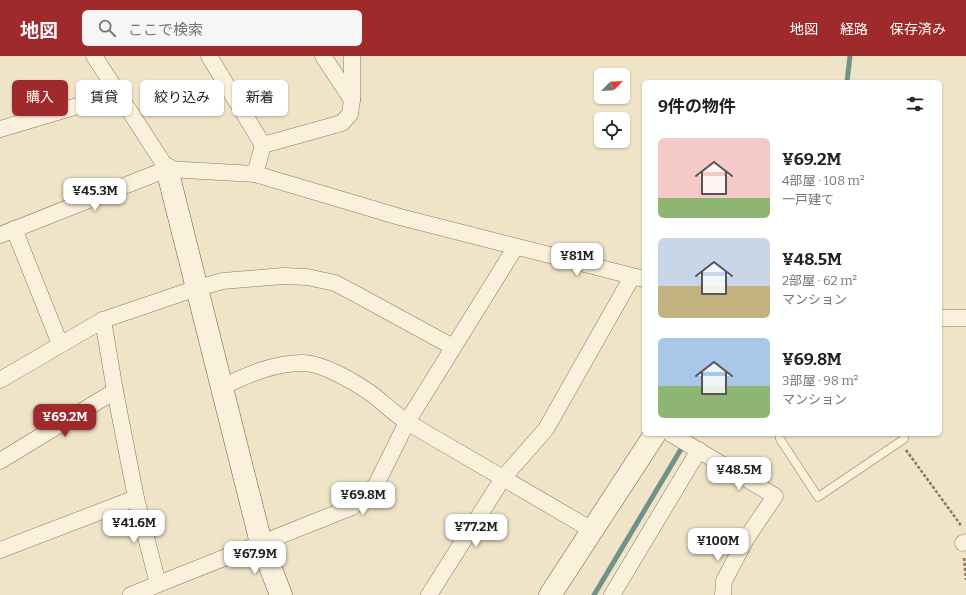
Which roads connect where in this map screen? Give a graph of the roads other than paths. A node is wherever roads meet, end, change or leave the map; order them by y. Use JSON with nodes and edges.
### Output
{"nodes":[{"id":1,"x":94,"y":56,"type":"edge"},
{"id":2,"x":209,"y":56,"type":"edge"},
{"id":3,"x":323,"y":56,"type":"edge"},
{"id":4,"x":352,"y":56,"type":"edge"},
{"id":5,"x":109,"y":80,"type":"edge"},
{"id":6,"x":352,"y":100,"type":"junction"},
{"id":7,"x":76,"y":106,"type":"edge"},
{"id":8,"x":132,"y":116,"type":"edge"},
{"id":9,"x":0,"y":129,"type":"edge"},
{"id":10,"x":263,"y":145,"type":"junction"},
{"id":11,"x":167,"y":170,"type":"junction"},
{"id":12,"x":255,"y":174,"type":"junction"},
{"id":13,"x":7,"y":232,"type":"edge"},
{"id":14,"x":516,"y":248,"type":"junction"},
{"id":15,"x":638,"y":278,"type":"edge"},
{"id":16,"x":197,"y":288,"type":"junction"},
{"id":17,"x":942,"y":318,"type":"edge"},
{"id":18,"x":966,"y":318,"type":"edge"},
{"id":19,"x":103,"y":320,"type":"junction"},
{"id":20,"x":60,"y":344,"type":"junction"},
{"id":21,"x":453,"y":347,"type":"junction"},
{"id":22,"x":0,"y":380,"type":"edge"},
{"id":23,"x":222,"y":387,"type":"junction"},
{"id":24,"x":115,"y":391,"type":"junction"},
{"id":25,"x":407,"y":422,"type":"junction"},
{"id":26,"x":653,"y":436,"type":"edge"},
{"id":27,"x":674,"y":436,"type":"edge"},
{"id":28,"x":779,"y":436,"type":"edge"},
{"id":29,"x":902,"y":438,"type":"edge"},
{"id":30,"x":699,"y":450,"type":"junction"},
{"id":31,"x":0,"y":461,"type":"edge"},
{"id":32,"x":503,"y":478,"type":"junction"},
{"id":33,"x":136,"y":498,"type":"junction"},
{"id":34,"x":592,"y":530,"type":"junction"},
{"id":35,"x":261,"y":543,"type":"junction"},
{"id":36,"x":0,"y":550,"type":"edge"},
{"id":37,"x":158,"y":584,"type":"junction"},
{"id":38,"x":131,"y":595,"type":"edge"},
{"id":39,"x":281,"y":595,"type":"edge"},
{"id":40,"x":429,"y":595,"type":"edge"},
{"id":41,"x":550,"y":595,"type":"edge"},
{"id":42,"x":612,"y":595,"type":"edge"},
{"id":43,"x":723,"y":595,"type":"edge"}],
"edges":[{"from":1,"to":5,"type":"street"},
{"from":2,"to":10,"type":"street"},
{"from":3,"to":6,"type":"street"},
{"from":4,"to":6,"type":"street"},
{"from":6,"to":10,"type":"street"},
{"from":7,"to":9,"type":"street"},
{"from":8,"to":11,"type":"street"},
{"from":10,"to":12,"type":"street"},
{"from":11,"to":12,"type":"street"},
{"from":11,"to":13,"type":"street"},
{"from":11,"to":16,"type":"street"},
{"from":12,"to":14,"type":"street"},
{"from":13,"to":20,"type":"street"},
{"from":14,"to":15,"type":"street"},
{"from":14,"to":21,"type":"street"},
{"from":15,"to":32,"type":"street"},
{"from":16,"to":19,"type":"street"},
{"from":16,"to":21,"type":"street"},
{"from":16,"to":23,"type":"street"},
{"from":17,"to":18,"type":"street"},
{"from":19,"to":20,"type":"street"},
{"from":19,"to":24,"type":"street"},
{"from":20,"to":22,"type":"street"},
{"from":21,"to":25,"type":"street"},
{"from":23,"to":25,"type":"street"},
{"from":23,"to":35,"type":"street"},
{"from":24,"to":31,"type":"street"},
{"from":24,"to":33,"type":"street"},
{"from":25,"to":32,"type":"street"},
{"from":25,"to":35,"type":"street"},
{"from":26,"to":34,"type":"street"},
{"from":27,"to":30,"type":"street"},
{"from":28,"to":29,"type":"lane"},
{"from":30,"to":42,"type":"street"},
{"from":30,"to":43,"type":"street"},
{"from":32,"to":34,"type":"street"},
{"from":32,"to":40,"type":"street"},
{"from":33,"to":36,"type":"street"},
{"from":33,"to":37,"type":"street"},
{"from":34,"to":41,"type":"street"},
{"from":35,"to":37,"type":"street"},
{"from":35,"to":39,"type":"street"},
{"from":37,"to":38,"type":"street"}]}
